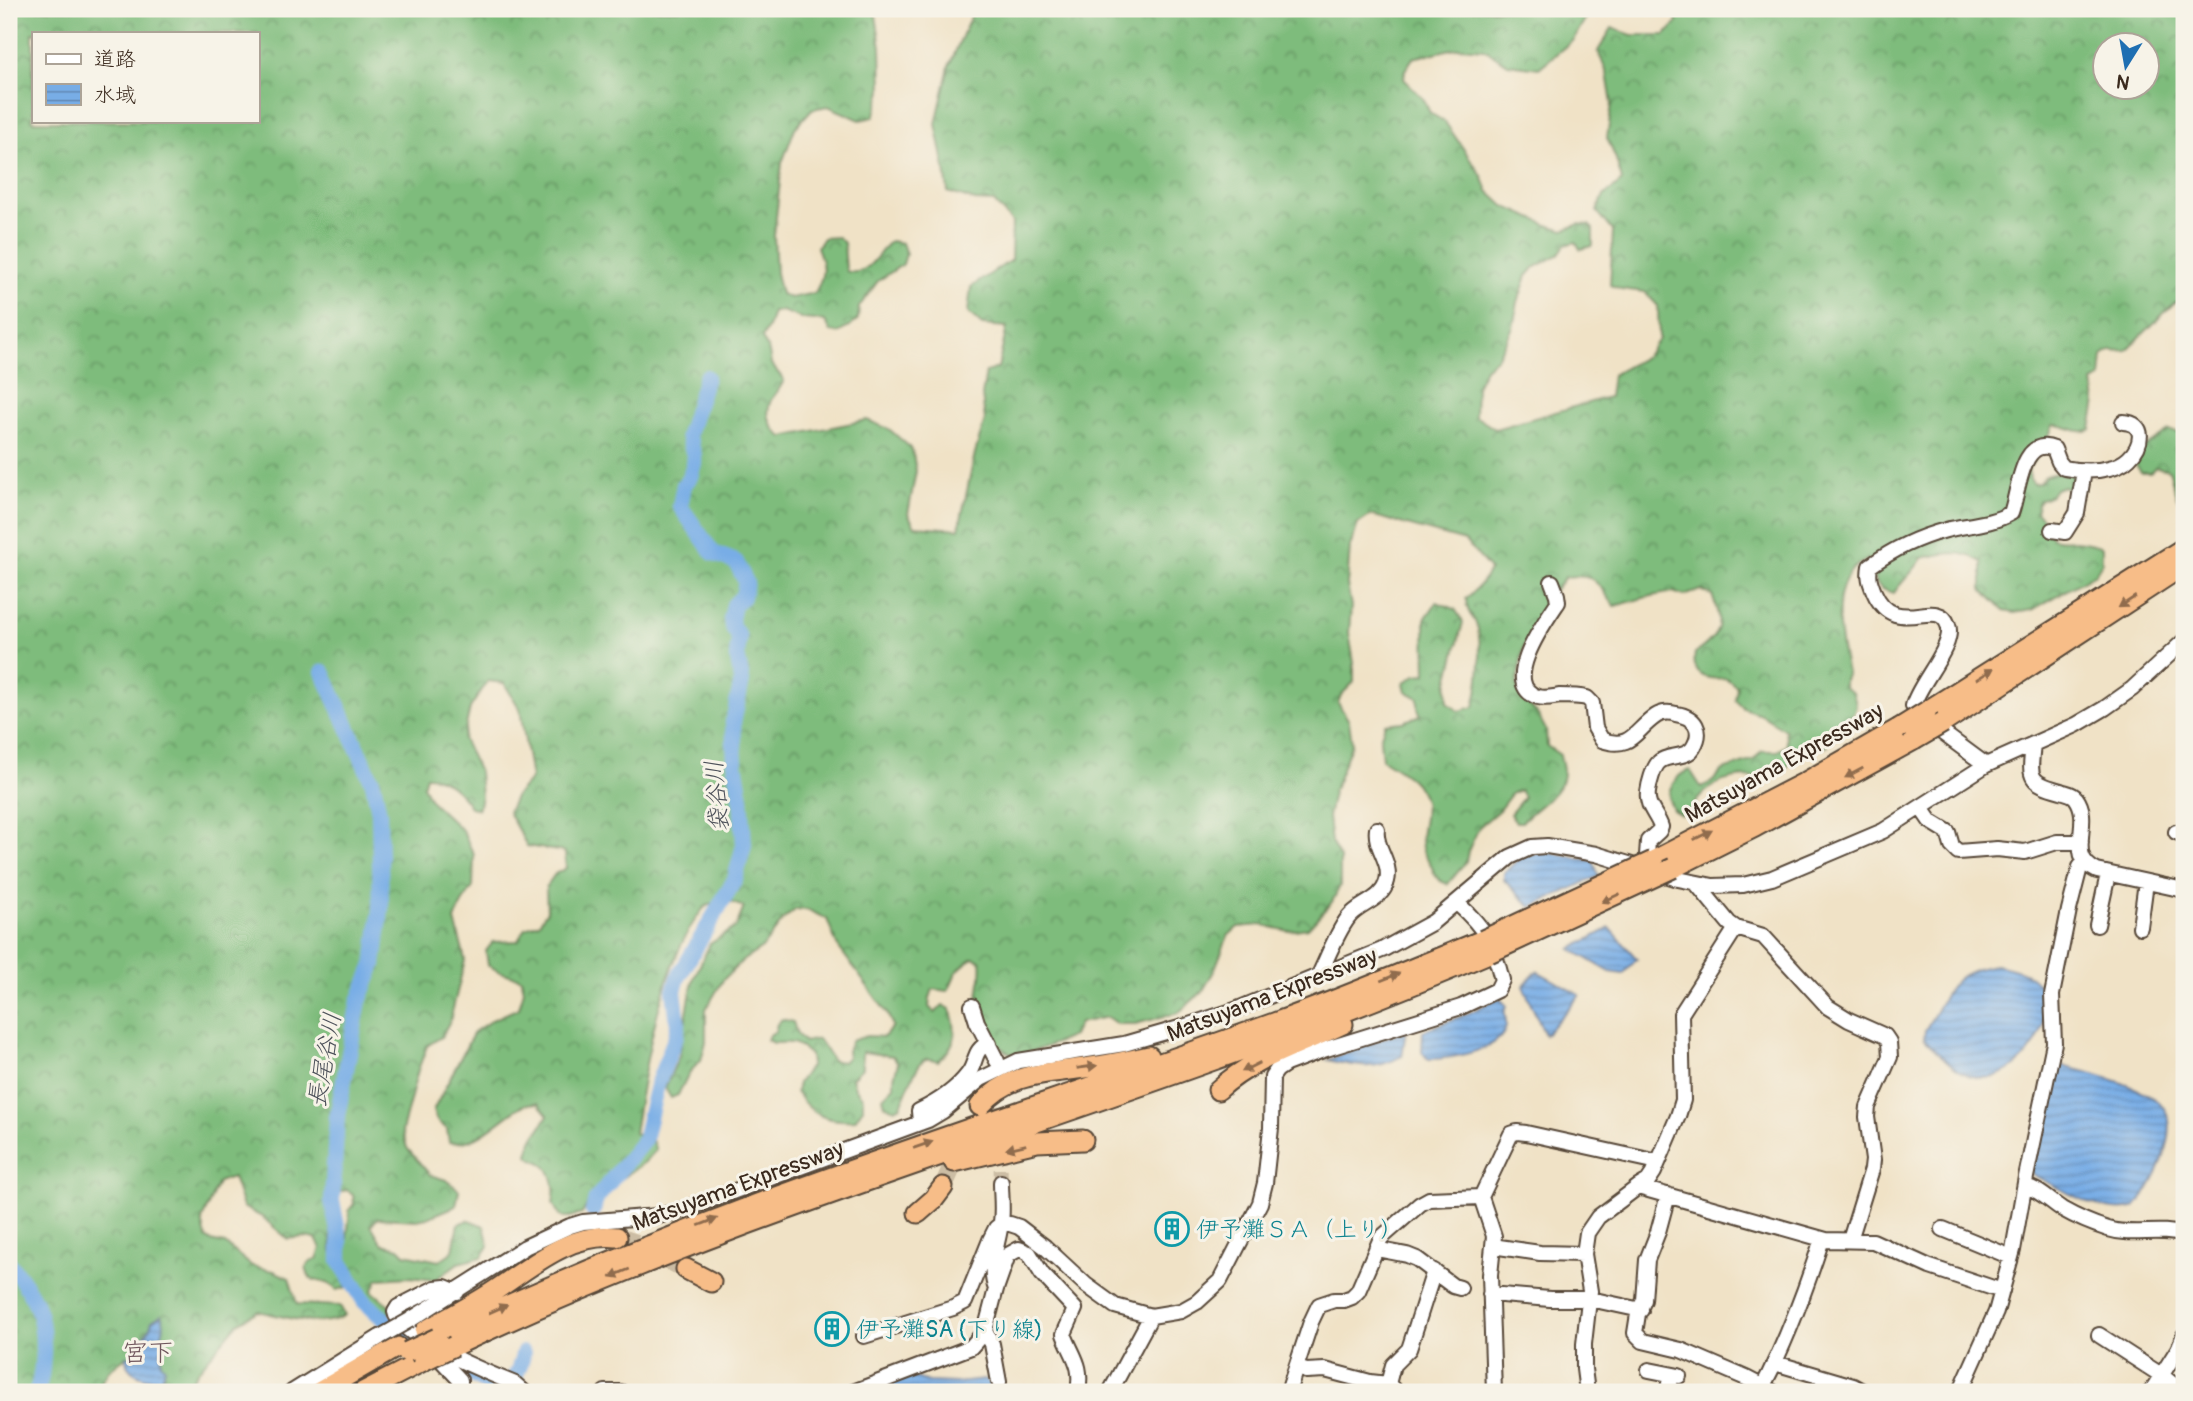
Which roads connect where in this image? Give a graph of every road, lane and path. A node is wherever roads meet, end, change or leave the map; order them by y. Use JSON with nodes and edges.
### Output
{"nodes":[{"id":1,"x":2123,"y":422,"type":"dead end"},
{"id":2,"x":2084,"y":471,"type":"junction"},
{"id":3,"x":2053,"y":530,"type":"dead end"},
{"id":4,"x":2184,"y":548,"type":"edge"},
{"id":5,"x":2184,"y":565,"type":"edge"},
{"id":6,"x":1552,"y":582,"type":"dead end"},
{"id":7,"x":2184,"y":641,"type":"edge"},
{"id":8,"x":1935,"y":717,"type":"junction"},
{"id":9,"x":1906,"y":735,"type":"junction"},
{"id":10,"x":2033,"y":744,"type":"junction"},
{"id":11,"x":1986,"y":765,"type":"junction"},
{"id":12,"x":1921,"y":808,"type":"junction"},
{"id":13,"x":1377,"y":829,"type":"dead end"},
{"id":14,"x":2081,"y":842,"type":"junction"},
{"id":15,"x":2084,"y":862,"type":"junction"},
{"id":16,"x":1649,"y":865,"type":"junction"},
{"id":17,"x":2108,"y":874,"type":"junction"},
{"id":18,"x":2146,"y":882,"type":"junction"},
{"id":19,"x":1696,"y":883,"type":"junction"},
{"id":20,"x":2184,"y":890,"type":"edge"},
{"id":21,"x":1457,"y":903,"type":"junction"},
{"id":22,"x":2097,"y":925,"type":"dead end"},
{"id":23,"x":2140,"y":927,"type":"dead end"},
{"id":24,"x":1736,"y":928,"type":"junction"},
{"id":25,"x":1486,"y":946,"type":"junction"},
{"id":26,"x":1318,"y":977,"type":"junction"},
{"id":27,"x":1356,"y":991,"type":"junction"},
{"id":28,"x":972,"y":1006,"type":"dead end"},
{"id":29,"x":989,"y":1044,"type":"junction"},
{"id":30,"x":997,"y":1061,"type":"dead end"},
{"id":31,"x":1217,"y":1090,"type":"dead end"},
{"id":32,"x":980,"y":1106,"type":"dead end"},
{"id":33,"x":920,"y":1123,"type":"junction"},
{"id":34,"x":1083,"y":1140,"type":"dead end"},
{"id":35,"x":1658,"y":1162,"type":"junction"},
{"id":36,"x":1001,"y":1182,"type":"tunnel mouth"},
{"id":37,"x":2025,"y":1186,"type":"junction"},
{"id":38,"x":943,"y":1187,"type":"tunnel mouth"},
{"id":39,"x":1638,"y":1187,"type":"junction"},
{"id":40,"x":1668,"y":1195,"type":"junction"},
{"id":41,"x":1481,"y":1197,"type":"junction"},
{"id":42,"x":918,"y":1213,"type":"dead end"},
{"id":43,"x":1001,"y":1224,"type":"junction"},
{"id":44,"x":1943,"y":1229,"type":"dead end"},
{"id":45,"x":720,"y":1234,"type":"junction"},
{"id":46,"x":2184,"y":1235,"type":"edge"},
{"id":47,"x":617,"y":1237,"type":"tunnel mouth"},
{"id":48,"x":1822,"y":1238,"type":"junction"},
{"id":49,"x":1850,"y":1240,"type":"junction"},
{"id":50,"x":1494,"y":1244,"type":"junction"},
{"id":51,"x":1376,"y":1249,"type":"junction"},
{"id":52,"x":1584,"y":1254,"type":"junction"},
{"id":53,"x":2011,"y":1258,"type":"junction"},
{"id":54,"x":686,"y":1269,"type":"tunnel mouth"},
{"id":55,"x":1434,"y":1271,"type":"junction"},
{"id":56,"x":711,"y":1282,"type":"dead end"},
{"id":57,"x":1460,"y":1287,"type":"dead end"},
{"id":58,"x":996,"y":1289,"type":"junction"},
{"id":59,"x":2003,"y":1290,"type":"junction"},
{"id":60,"x":457,"y":1292,"type":"junction"},
{"id":61,"x":1490,"y":1294,"type":"junction"},
{"id":62,"x":1590,"y":1299,"type":"junction"},
{"id":63,"x":1641,"y":1310,"type":"junction"},
{"id":64,"x":1151,"y":1316,"type":"junction"},
{"id":65,"x":985,"y":1331,"type":"junction"},
{"id":66,"x":2099,"y":1335,"type":"dead end"},
{"id":67,"x":2184,"y":1335,"type":"edge"},
{"id":68,"x":864,"y":1336,"type":"dead end"},
{"id":69,"x":436,"y":1342,"type":"junction"},
{"id":70,"x":402,"y":1349,"type":"junction"},
{"id":71,"x":1775,"y":1363,"type":"junction"},
{"id":72,"x":1297,"y":1368,"type":"junction"},
{"id":73,"x":1648,"y":1370,"type":"dead end"},
{"id":74,"x":2161,"y":1375,"type":"junction"},
{"id":75,"x":999,"y":1382,"type":"dead end"},
{"id":76,"x":515,"y":1386,"type":"edge"},
{"id":77,"x":1392,"y":1388,"type":"edge"},
{"id":78,"x":1765,"y":1390,"type":"edge"},
{"id":79,"x":292,"y":1392,"type":"edge"},
{"id":80,"x":319,"y":1392,"type":"edge"},
{"id":81,"x":331,"y":1392,"type":"edge"},
{"id":82,"x":363,"y":1392,"type":"edge"},
{"id":83,"x":460,"y":1392,"type":"edge"},
{"id":84,"x":605,"y":1392,"type":"edge"},
{"id":85,"x":621,"y":1392,"type":"edge"},
{"id":86,"x":853,"y":1392,"type":"edge"},
{"id":87,"x":1078,"y":1392,"type":"edge"},
{"id":88,"x":1110,"y":1392,"type":"edge"},
{"id":89,"x":1289,"y":1392,"type":"edge"},
{"id":90,"x":1494,"y":1392,"type":"edge"},
{"id":91,"x":1587,"y":1392,"type":"edge"},
{"id":92,"x":1668,"y":1392,"type":"edge"},
{"id":93,"x":1864,"y":1392,"type":"edge"},
{"id":94,"x":1961,"y":1392,"type":"edge"},
{"id":95,"x":2151,"y":1392,"type":"edge"},
{"id":96,"x":2183,"y":1392,"type":"edge"}],
"edges":[{"from":1,"to":2,"type":"street"},
{"from":2,"to":3,"type":"street"},
{"from":2,"to":11,"type":"street"},
{"from":8,"to":4,"type":"highway","name":"Matsuyama Expressway","one_way":true},
{"from":5,"to":8,"type":"highway","name":"Matsuyama Expressway","one_way":true},
{"from":6,"to":16,"type":"street"},
{"from":7,"to":10,"type":"street"},
{"from":8,"to":9,"type":"highway","name":"Matsuyama Expressway","bridge":true},
{"from":16,"to":9,"type":"highway","name":"Matsuyama Expressway","one_way":true},
{"from":9,"to":25,"type":"highway","name":"Matsuyama Expressway","one_way":true,"bridge":true},
{"from":10,"to":11,"type":"street"},
{"from":10,"to":14,"type":"street"},
{"from":11,"to":12,"type":"street"},
{"from":12,"to":14,"type":"street"},
{"from":12,"to":19,"type":"street"},
{"from":13,"to":26,"type":"street"},
{"from":14,"to":15,"type":"street"},
{"from":15,"to":17,"type":"street"},
{"from":15,"to":37,"type":"street"},
{"from":16,"to":19,"type":"street"},
{"from":16,"to":21,"type":"street"},
{"from":16,"to":25,"type":"highway","name":"Matsuyama Expressway","bridge":true},
{"from":17,"to":18,"type":"street"},
{"from":17,"to":22,"type":"street"},
{"from":18,"to":20,"type":"street"},
{"from":18,"to":23,"type":"street"},
{"from":19,"to":24,"type":"street"},
{"from":21,"to":26,"type":"street"},
{"from":21,"to":64,"type":"street"},
{"from":24,"to":35,"type":"street"},
{"from":24,"to":49,"type":"street"},
{"from":27,"to":25,"type":"highway","name":"Matsuyama Expressway","one_way":true},
{"from":25,"to":31,"type":"highway","one_way":true},
{"from":25,"to":45,"type":"highway","name":"Matsuyama Expressway"},
{"from":26,"to":33,"type":"street"},
{"from":32,"to":27,"type":"highway","one_way":true},
{"from":69,"to":27,"type":"highway","name":"Matsuyama Expressway","one_way":true},
{"from":28,"to":29,"type":"street"},
{"from":29,"to":30,"type":"street"},
{"from":29,"to":33,"type":"street"},
{"from":33,"to":60,"type":"street"},
{"from":34,"to":45,"type":"highway","one_way":true},
{"from":35,"to":39,"type":"street"},
{"from":35,"to":41,"type":"street"},
{"from":36,"to":43,"type":"street"},
{"from":37,"to":46,"type":"street"},
{"from":37,"to":53,"type":"street"},
{"from":38,"to":42,"type":"highway"},
{"from":39,"to":40,"type":"street"},
{"from":39,"to":52,"type":"street"},
{"from":40,"to":48,"type":"street"},
{"from":40,"to":63,"type":"street"},
{"from":41,"to":50,"type":"street"},
{"from":41,"to":51,"type":"street"},
{"from":43,"to":58,"type":"street"},
{"from":43,"to":64,"type":"street"},
{"from":43,"to":68,"type":"street"},
{"from":44,"to":53,"type":"street"},
{"from":45,"to":69,"type":"highway","name":"Matsuyama Expressway","one_way":true},
{"from":47,"to":69,"type":"highway"},
{"from":48,"to":49,"type":"street"},
{"from":48,"to":71,"type":"street"},
{"from":49,"to":59,"type":"street"},
{"from":50,"to":52,"type":"street"},
{"from":50,"to":61,"type":"street"},
{"from":51,"to":55,"type":"street"},
{"from":51,"to":72,"type":"street"},
{"from":52,"to":62,"type":"street"},
{"from":53,"to":59,"type":"street"},
{"from":54,"to":56,"type":"highway"},
{"from":55,"to":57,"type":"street"},
{"from":55,"to":77,"type":"street"},
{"from":58,"to":65,"type":"street"},
{"from":58,"to":87,"type":"street"},
{"from":59,"to":94,"type":"street"},
{"from":60,"to":69,"type":"street"},
{"from":60,"to":69,"type":"street"},
{"from":61,"to":62,"type":"street"},
{"from":61,"to":90,"type":"street"},
{"from":62,"to":63,"type":"street"},
{"from":62,"to":91,"type":"street"},
{"from":63,"to":78,"type":"street"},
{"from":64,"to":88,"type":"street"},
{"from":65,"to":75,"type":"street"},
{"from":65,"to":86,"type":"street"},
{"from":66,"to":74,"type":"street"},
{"from":67,"to":74,"type":"street"},
{"from":69,"to":70,"type":"highway"},
{"from":69,"to":70,"type":"highway","name":"Matsuyama Expressway","bridge":true},
{"from":69,"to":76,"type":"street"},
{"from":69,"to":83,"type":"street"},
{"from":70,"to":79,"type":"street"},
{"from":70,"to":80,"type":"highway"},
{"from":70,"to":81,"type":"highway","name":"Matsuyama Expressway"},
{"from":70,"to":82,"type":"highway","name":"Matsuyama Expressway"},
{"from":71,"to":78,"type":"street"},
{"from":71,"to":93,"type":"street"},
{"from":72,"to":77,"type":"street"},
{"from":72,"to":89,"type":"street"},
{"from":73,"to":92,"type":"street"},
{"from":74,"to":95,"type":"street"},
{"from":74,"to":96,"type":"street"},
{"from":84,"to":85,"type":"street"}]}
